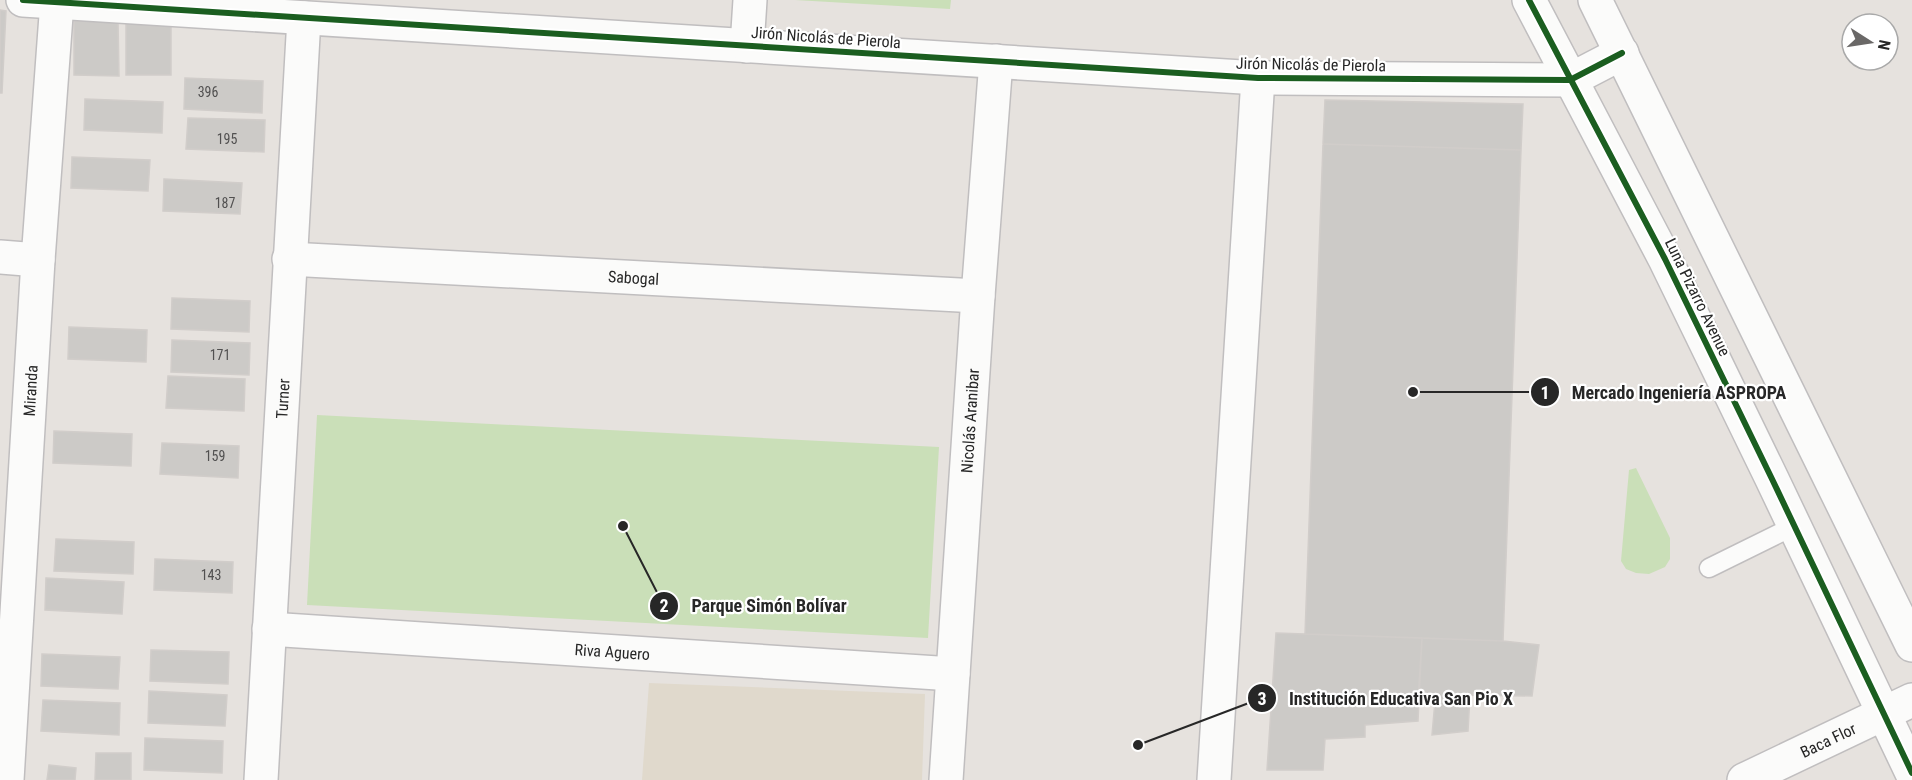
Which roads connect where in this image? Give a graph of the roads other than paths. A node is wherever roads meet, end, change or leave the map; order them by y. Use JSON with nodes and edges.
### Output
{"nodes":[{"id":1,"x":23,"y":0,"type":"edge"},
{"id":2,"x":750,"y":0,"type":"edge"},
{"id":3,"x":1529,"y":0,"type":"edge"},
{"id":4,"x":1595,"y":0,"type":"edge"},
{"id":5,"x":57,"y":2,"type":"junction"},
{"id":6,"x":304,"y":18,"type":"junction"},
{"id":7,"x":747,"y":45,"type":"junction"},
{"id":8,"x":1622,"y":53,"type":"junction"},
{"id":9,"x":996,"y":61,"type":"junction"},
{"id":10,"x":1258,"y":78,"type":"junction"},
{"id":11,"x":1570,"y":80,"type":"junction"},
{"id":12,"x":0,"y":257,"type":"edge"},
{"id":13,"x":289,"y":259,"type":"junction"},
{"id":14,"x":38,"y":260,"type":"junction"},
{"id":15,"x":978,"y":296,"type":"junction"},
{"id":16,"x":1794,"y":526,"type":"junction"},
{"id":17,"x":1708,"y":568,"type":"dead end"},
{"id":18,"x":269,"y":629,"type":"junction"},
{"id":19,"x":1912,"y":645,"type":"edge"},
{"id":20,"x":953,"y":674,"type":"junction"},
{"id":21,"x":1912,"y":700,"type":"edge"},
{"id":22,"x":1883,"y":715,"type":"junction"},
{"id":23,"x":1912,"y":773,"type":"edge"},
{"id":24,"x":7,"y":780,"type":"edge"},
{"id":25,"x":261,"y":780,"type":"edge"},
{"id":26,"x":946,"y":780,"type":"edge"},
{"id":27,"x":1214,"y":780,"type":"edge"},
{"id":28,"x":1744,"y":780,"type":"edge"}],
"edges":[{"from":1,"to":5,"type":"street","name":"Jirón Nicolás de Pierola"},
{"from":2,"to":7,"type":"street"},
{"from":3,"to":11,"type":"street","name":"Luna Pizarro Avenue"},
{"from":4,"to":8,"type":"street"},
{"from":5,"to":6,"type":"street","name":"Jirón Nicolás de Pierola"},
{"from":5,"to":14,"type":"street","name":"Miranda"},
{"from":6,"to":7,"type":"street","name":"Jirón Nicolás de Pierola"},
{"from":6,"to":13,"type":"street","name":"Turner"},
{"from":7,"to":9,"type":"street","name":"Jirón Nicolás de Pierola"},
{"from":8,"to":11,"type":"street","name":"Jirón Nicolás de Pierola"},
{"from":8,"to":19,"type":"street"},
{"from":9,"to":10,"type":"street","name":"Jirón Nicolás de Pierola"},
{"from":9,"to":15,"type":"street","name":"Nicolás Aranibar"},
{"from":10,"to":11,"type":"street","name":"Jirón Nicolás de Pierola"},
{"from":10,"to":27,"type":"street"},
{"from":11,"to":16,"type":"street","name":"Luna Pizarro Avenue"},
{"from":12,"to":14,"type":"street"},
{"from":13,"to":15,"type":"street","name":"Sabogal"},
{"from":13,"to":18,"type":"street","name":"Turner"},
{"from":14,"to":24,"type":"street","name":"Miranda"},
{"from":15,"to":20,"type":"street","name":"Nicolás Aranibar"},
{"from":16,"to":17,"type":"lane"},
{"from":16,"to":22,"type":"street","name":"Luna Pizarro Avenue"},
{"from":18,"to":20,"type":"street","name":"Riva Aguero"},
{"from":18,"to":25,"type":"street","name":"Turner"},
{"from":20,"to":26,"type":"street","name":"Nicolás Aranibar"},
{"from":21,"to":22,"type":"street","name":"Baca Flor"},
{"from":22,"to":23,"type":"street","name":"Luna Pizarro Avenue"},
{"from":22,"to":28,"type":"street","name":"Baca Flor"}]}
